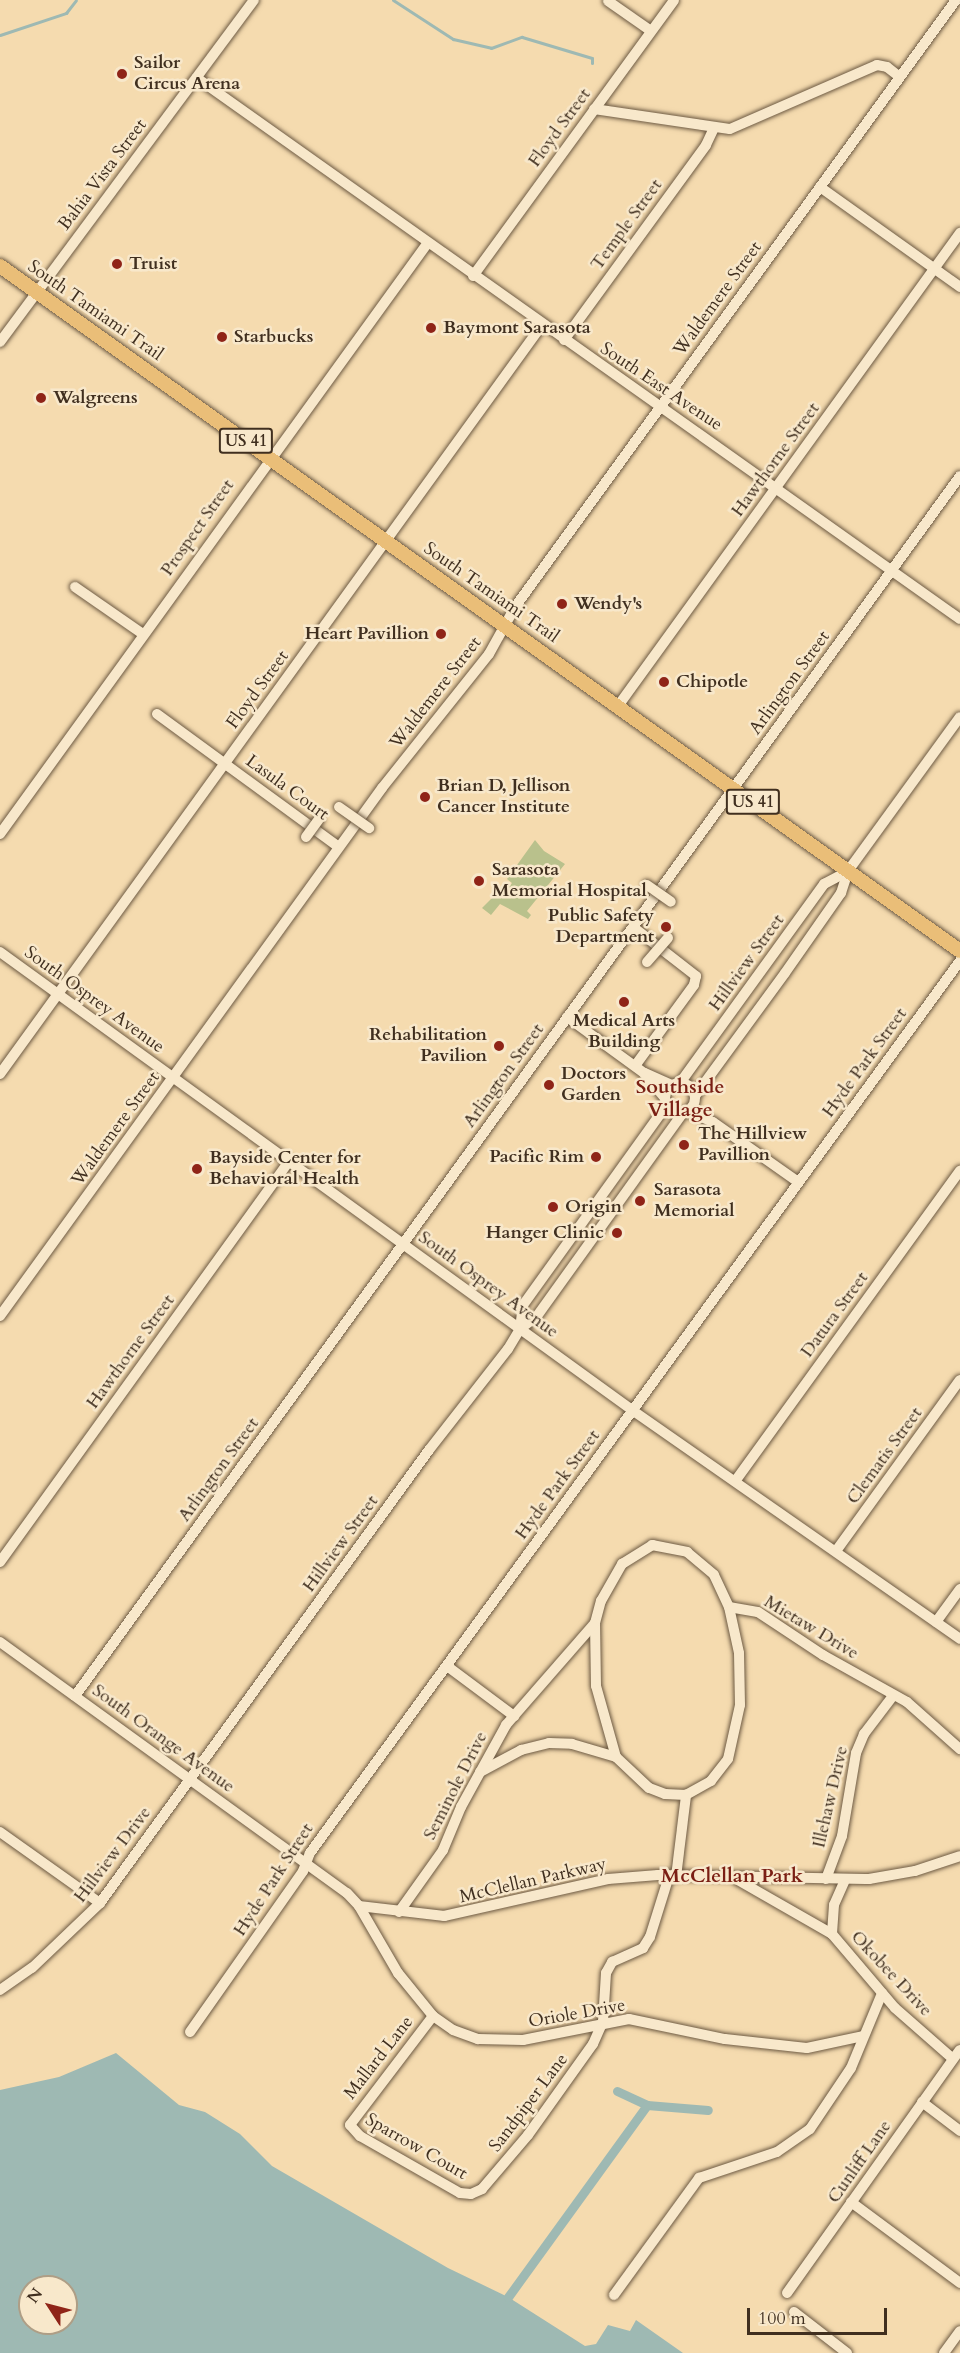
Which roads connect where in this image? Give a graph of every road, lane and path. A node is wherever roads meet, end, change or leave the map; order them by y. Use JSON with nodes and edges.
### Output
{"nodes":[{"id":1,"x":254,"y":0,"type":"edge"},
{"id":2,"x":674,"y":0,"type":"edge"},
{"id":3,"x":956,"y":0,"type":"edge"},
{"id":4,"x":608,"y":1,"type":"edge"},
{"id":5,"x":651,"y":31,"type":"junction"},
{"id":6,"x":900,"y":77,"type":"junction"},
{"id":7,"x":197,"y":78,"type":"junction"},
{"id":8,"x":594,"y":110,"type":"junction"},
{"id":9,"x":714,"y":128,"type":"junction"},
{"id":10,"x":820,"y":187,"type":"junction"},
{"id":11,"x":960,"y":233,"type":"edge"},
{"id":12,"x":427,"y":244,"type":"junction"},
{"id":13,"x":0,"y":266,"type":"edge"},
{"id":14,"x":934,"y":269,"type":"junction"},
{"id":15,"x":473,"y":276,"type":"junction"},
{"id":16,"x":960,"y":287,"type":"edge"},
{"id":17,"x":36,"y":291,"type":"junction"},
{"id":18,"x":542,"y":326,"type":"junction"},
{"id":19,"x":564,"y":340,"type":"junction"},
{"id":20,"x":0,"y":342,"type":"edge"},
{"id":21,"x":660,"y":407,"type":"junction"},
{"id":22,"x":269,"y":457,"type":"junction"},
{"id":23,"x":960,"y":476,"type":"edge"},
{"id":24,"x":777,"y":487,"type":"junction"},
{"id":25,"x":385,"y":540,"type":"junction"},
{"id":26,"x":892,"y":569,"type":"junction"},
{"id":27,"x":75,"y":587,"type":"dead end"},
{"id":28,"x":960,"y":619,"type":"edge"},
{"id":29,"x":503,"y":624,"type":"junction"},
{"id":30,"x":143,"y":634,"type":"junction"},
{"id":31,"x":618,"y":706,"type":"junction"},
{"id":32,"x":157,"y":714,"type":"dead end"},
{"id":33,"x":960,"y":717,"type":"edge"},
{"id":34,"x":225,"y":764,"type":"junction"},
{"id":35,"x":734,"y":788,"type":"junction"},
{"id":36,"x":339,"y":807,"type":"dead end"},
{"id":37,"x":320,"y":819,"type":"dead end"},
{"id":38,"x":369,"y":828,"type":"dead end"},
{"id":39,"x":0,"y":834,"type":"edge"},
{"id":40,"x":306,"y":837,"type":"dead end"},
{"id":41,"x":339,"y":847,"type":"junction"},
{"id":42,"x":848,"y":871,"type":"junction"},
{"id":43,"x":646,"y":885,"type":"dead end"},
{"id":44,"x":671,"y":902,"type":"dead end"},
{"id":45,"x":633,"y":927,"type":"junction"},
{"id":46,"x":668,"y":938,"type":"dead end"},
{"id":47,"x":960,"y":951,"type":"edge"},
{"id":48,"x":0,"y":952,"type":"edge"},
{"id":49,"x":960,"y":961,"type":"edge"},
{"id":50,"x":647,"y":962,"type":"dead end"},
{"id":51,"x":58,"y":993,"type":"junction"},
{"id":52,"x":567,"y":1017,"type":"junction"},
{"id":53,"x":640,"y":1069,"type":"junction"},
{"id":54,"x":0,"y":1074,"type":"edge"},
{"id":55,"x":173,"y":1078,"type":"junction"},
{"id":56,"x":676,"y":1084,"type":"junction"},
{"id":57,"x":665,"y":1102,"type":"junction"},
{"id":58,"x":690,"y":1105,"type":"junction"},
{"id":59,"x":288,"y":1162,"type":"junction"},
{"id":60,"x":960,"y":1171,"type":"edge"},
{"id":61,"x":798,"y":1182,"type":"junction"},
{"id":62,"x":403,"y":1244,"type":"junction"},
{"id":63,"x":0,"y":1316,"type":"edge"},
{"id":64,"x":520,"y":1329,"type":"junction"},
{"id":65,"x":960,"y":1380,"type":"edge"},
{"id":66,"x":632,"y":1410,"type":"junction"},
{"id":67,"x":736,"y":1480,"type":"junction"},
{"id":68,"x":836,"y":1551,"type":"junction"},
{"id":69,"x":0,"y":1562,"type":"edge"},
{"id":70,"x":960,"y":1589,"type":"edge"},
{"id":71,"x":729,"y":1607,"type":"junction"},
{"id":72,"x":936,"y":1622,"type":"junction"},
{"id":73,"x":596,"y":1623,"type":"junction"},
{"id":74,"x":960,"y":1639,"type":"edge"},
{"id":75,"x":0,"y":1642,"type":"edge"},
{"id":76,"x":447,"y":1666,"type":"junction"},
{"id":77,"x":75,"y":1696,"type":"junction"},
{"id":78,"x":893,"y":1696,"type":"junction"},
{"id":79,"x":514,"y":1716,"type":"junction"},
{"id":80,"x":960,"y":1749,"type":"edge"},
{"id":81,"x":616,"y":1757,"type":"junction"},
{"id":82,"x":479,"y":1772,"type":"junction"},
{"id":83,"x":190,"y":1779,"type":"junction"},
{"id":84,"x":686,"y":1795,"type":"junction"},
{"id":85,"x":0,"y":1832,"type":"edge"},
{"id":86,"x":960,"y":1856,"type":"edge"},
{"id":87,"x":306,"y":1863,"type":"junction"},
{"id":88,"x":672,"y":1876,"type":"junction"},
{"id":89,"x":734,"y":1878,"type":"junction"},
{"id":90,"x":826,"y":1879,"type":"junction"},
{"id":91,"x":845,"y":1880,"type":"junction"},
{"id":92,"x":100,"y":1904,"type":"junction"},
{"id":93,"x":358,"y":1905,"type":"junction"},
{"id":94,"x":399,"y":1912,"type":"junction"},
{"id":95,"x":832,"y":1934,"type":"junction"},
{"id":96,"x":0,"y":1990,"type":"edge"},
{"id":97,"x":882,"y":1993,"type":"junction"},
{"id":98,"x":433,"y":2016,"type":"junction"},
{"id":99,"x":603,"y":2022,"type":"junction"},
{"id":100,"x":190,"y":2032,"type":"dead end"},
{"id":101,"x":863,"y":2036,"type":"junction"},
{"id":102,"x":957,"y":2055,"type":"edge"},
{"id":103,"x":922,"y":2102,"type":"junction"},
{"id":104,"x":351,"y":2122,"type":"joint"},
{"id":105,"x":960,"y":2131,"type":"edge"},
{"id":106,"x":471,"y":2194,"type":"joint"},
{"id":107,"x":851,"y":2202,"type":"junction"},
{"id":108,"x":960,"y":2283,"type":"edge"},
{"id":109,"x":787,"y":2293,"type":"dead end"},
{"id":110,"x":614,"y":2295,"type":"dead end"},
{"id":111,"x":794,"y":2312,"type":"dead end"},
{"id":112,"x":960,"y":2331,"type":"edge"},
{"id":113,"x":847,"y":2353,"type":"edge"},
{"id":114,"x":944,"y":2353,"type":"edge"}],
"edges":[{"from":1,"to":7,"type":"street","name":"Bahia Vista Street"},
{"from":2,"to":5,"type":"street","name":"Floyd Street"},
{"from":3,"to":6,"type":"street","name":"Waldemere Street"},
{"from":4,"to":5,"type":"street"},
{"from":5,"to":8,"type":"street","name":"Floyd Street"},
{"from":6,"to":9,"type":"street"},
{"from":6,"to":10,"type":"street","name":"Waldemere Street"},
{"from":7,"to":12,"type":"street","name":"South East Avenue"},
{"from":7,"to":17,"type":"street","name":"Bahia Vista Street"},
{"from":8,"to":9,"type":"street"},
{"from":8,"to":15,"type":"street","name":"Floyd Street"},
{"from":9,"to":19,"type":"street","name":"Temple Street"},
{"from":10,"to":14,"type":"street"},
{"from":10,"to":21,"type":"street","name":"Waldemere Street"},
{"from":11,"to":14,"type":"street","name":"Hawthorne Street"},
{"from":12,"to":15,"type":"street","name":"South East Avenue"},
{"from":12,"to":22,"type":"street","name":"Prospect Street"},
{"from":13,"to":17,"type":"main road","name":"South Tamiami Trail","number":"US 41"},
{"from":14,"to":16,"type":"street"},
{"from":14,"to":24,"type":"street","name":"Hawthorne Street"},
{"from":15,"to":18,"type":"street","name":"South East Avenue"},
{"from":17,"to":20,"type":"street","name":"Bahia Vista Street"},
{"from":17,"to":22,"type":"main road","name":"South Tamiami Trail","number":"US 41"},
{"from":18,"to":19,"type":"street","name":"South East Avenue"},
{"from":18,"to":25,"type":"street","name":"Floyd Street"},
{"from":19,"to":21,"type":"street","name":"South East Avenue"},
{"from":21,"to":24,"type":"street","name":"South East Avenue"},
{"from":21,"to":29,"type":"street","name":"Waldemere Street"},
{"from":22,"to":25,"type":"main road","name":"South Tamiami Trail","number":"US 41"},
{"from":22,"to":30,"type":"street","name":"Prospect Street"},
{"from":23,"to":26,"type":"street","name":"Arlington Street"},
{"from":24,"to":26,"type":"street","name":"South East Avenue"},
{"from":24,"to":31,"type":"street","name":"Hawthorne Street"},
{"from":25,"to":29,"type":"main road","name":"South Tamiami Trail","number":"US 41"},
{"from":25,"to":34,"type":"street","name":"Floyd Street"},
{"from":26,"to":28,"type":"street","name":"South East Avenue"},
{"from":26,"to":35,"type":"street","name":"Arlington Street"},
{"from":27,"to":30,"type":"street"},
{"from":29,"to":31,"type":"main road","name":"South Tamiami Trail","number":"US 41"},
{"from":29,"to":41,"type":"street","name":"Waldemere Street"},
{"from":30,"to":39,"type":"street","name":"Prospect Street"},
{"from":31,"to":35,"type":"main road","name":"South Tamiami Trail","number":"US 41"},
{"from":32,"to":34,"type":"street","name":"Lasula Court"},
{"from":33,"to":42,"type":"street","name":"Hillview Street"},
{"from":34,"to":41,"type":"street","name":"Lasula Court"},
{"from":34,"to":51,"type":"street","name":"Floyd Street"},
{"from":35,"to":42,"type":"main road","name":"South Tamiami Trail","number":"US 41"},
{"from":35,"to":45,"type":"street","name":"Arlington Street"},
{"from":36,"to":38,"type":"street","bridge":true},
{"from":37,"to":40,"type":"street","bridge":true},
{"from":41,"to":55,"type":"street","name":"Waldemere Street"},
{"from":42,"to":47,"type":"main road","name":"South Tamiami Trail","number":"US 41"},
{"from":42,"to":56,"type":"street","name":"Hillview Street"},
{"from":42,"to":58,"type":"street","name":"Hillview Street"},
{"from":43,"to":44,"type":"street","bridge":true},
{"from":45,"to":52,"type":"street","name":"Arlington Street"},
{"from":45,"to":53,"type":"street"},
{"from":46,"to":50,"type":"street","bridge":true},
{"from":48,"to":51,"type":"street","name":"South Osprey Avenue"},
{"from":49,"to":61,"type":"street","name":"Hyde Park Street"},
{"from":51,"to":54,"type":"street","name":"Floyd Street"},
{"from":51,"to":55,"type":"street","name":"South Osprey Avenue"},
{"from":52,"to":53,"type":"street"},
{"from":52,"to":62,"type":"street","name":"Arlington Street"},
{"from":53,"to":56,"type":"street"},
{"from":53,"to":57,"type":"street"},
{"from":55,"to":59,"type":"street","name":"South Osprey Avenue"},
{"from":55,"to":63,"type":"street","name":"Waldemere Street"},
{"from":56,"to":57,"type":"street","name":"Hillview Street"},
{"from":56,"to":58,"type":"street"},
{"from":57,"to":58,"type":"street"},
{"from":57,"to":64,"type":"street","name":"Hillview Street"},
{"from":58,"to":61,"type":"street"},
{"from":58,"to":64,"type":"street","name":"Hillview Street"},
{"from":59,"to":62,"type":"street","name":"South Osprey Avenue"},
{"from":59,"to":69,"type":"street","name":"Hawthorne Street"},
{"from":60,"to":67,"type":"street","name":"Datura Street"},
{"from":61,"to":66,"type":"street","name":"Hyde Park Street"},
{"from":62,"to":64,"type":"street","name":"South Osprey Avenue"},
{"from":62,"to":77,"type":"street","name":"Arlington Street"},
{"from":64,"to":66,"type":"street","name":"South Osprey Avenue"},
{"from":64,"to":83,"type":"street","name":"Hillview Street"},
{"from":65,"to":68,"type":"street","name":"Clematis Street"},
{"from":66,"to":67,"type":"street","name":"South Osprey Avenue"},
{"from":66,"to":76,"type":"street","name":"Hyde Park Street"},
{"from":67,"to":68,"type":"street","name":"South Osprey Avenue"},
{"from":68,"to":72,"type":"street","name":"South Osprey Avenue"},
{"from":70,"to":72,"type":"street"},
{"from":71,"to":73,"type":"street"},
{"from":71,"to":78,"type":"street","name":"Mietaw Drive"},
{"from":71,"to":84,"type":"street"},
{"from":72,"to":74,"type":"street","name":"South Osprey Avenue"},
{"from":73,"to":79,"type":"street","name":"Seminole Drive"},
{"from":73,"to":81,"type":"street"},
{"from":75,"to":77,"type":"street","name":"South Orange Avenue"},
{"from":76,"to":79,"type":"street"},
{"from":76,"to":87,"type":"street","name":"Hyde Park Street"},
{"from":77,"to":83,"type":"street","name":"South Orange Avenue"},
{"from":78,"to":80,"type":"street","name":"Mietaw Drive"},
{"from":78,"to":90,"type":"street","name":"Illehaw Drive"},
{"from":79,"to":82,"type":"street","name":"Seminole Drive"},
{"from":81,"to":82,"type":"street"},
{"from":81,"to":84,"type":"street"},
{"from":82,"to":94,"type":"street","name":"Seminole Drive"},
{"from":83,"to":87,"type":"street","name":"South Orange Avenue"},
{"from":83,"to":92,"type":"street","name":"Hillview Drive"},
{"from":84,"to":88,"type":"street"},
{"from":85,"to":92,"type":"street"},
{"from":86,"to":91,"type":"street","name":"McClellan Parkway"},
{"from":87,"to":93,"type":"street","name":"McClellan Parkway"},
{"from":87,"to":100,"type":"street","name":"Hyde Park Street"},
{"from":88,"to":89,"type":"street","name":"McClellan Parkway"},
{"from":88,"to":94,"type":"street","name":"McClellan Parkway"},
{"from":88,"to":99,"type":"street"},
{"from":89,"to":90,"type":"street","name":"McClellan Parkway"},
{"from":89,"to":95,"type":"street","name":"Okobee Drive"},
{"from":90,"to":91,"type":"street","name":"McClellan Parkway"},
{"from":91,"to":95,"type":"street","name":"Okobee Drive"},
{"from":92,"to":96,"type":"street","name":"Hillview Drive"},
{"from":93,"to":94,"type":"street","name":"McClellan Parkway"},
{"from":93,"to":98,"type":"street","name":"Oriole Drive"},
{"from":95,"to":97,"type":"street","name":"Okobee Drive"},
{"from":97,"to":101,"type":"street"},
{"from":97,"to":102,"type":"street","name":"Okobee Drive"},
{"from":98,"to":99,"type":"street","name":"Oriole Drive"},
{"from":98,"to":104,"type":"street","name":"Mallard Lane"},
{"from":99,"to":101,"type":"street","name":"Oriole Drive"},
{"from":99,"to":106,"type":"street","name":"Sandpiper Lane"},
{"from":101,"to":110,"type":"street"},
{"from":102,"to":103,"type":"street","name":"Cunliff Lane"},
{"from":103,"to":105,"type":"street"},
{"from":103,"to":107,"type":"street","name":"Cunliff Lane"},
{"from":104,"to":106,"type":"street","name":"Sparrow Court"},
{"from":107,"to":108,"type":"street"},
{"from":107,"to":109,"type":"street","name":"Cunliff Lane"},
{"from":111,"to":113,"type":"street"},
{"from":112,"to":114,"type":"street"}]}
